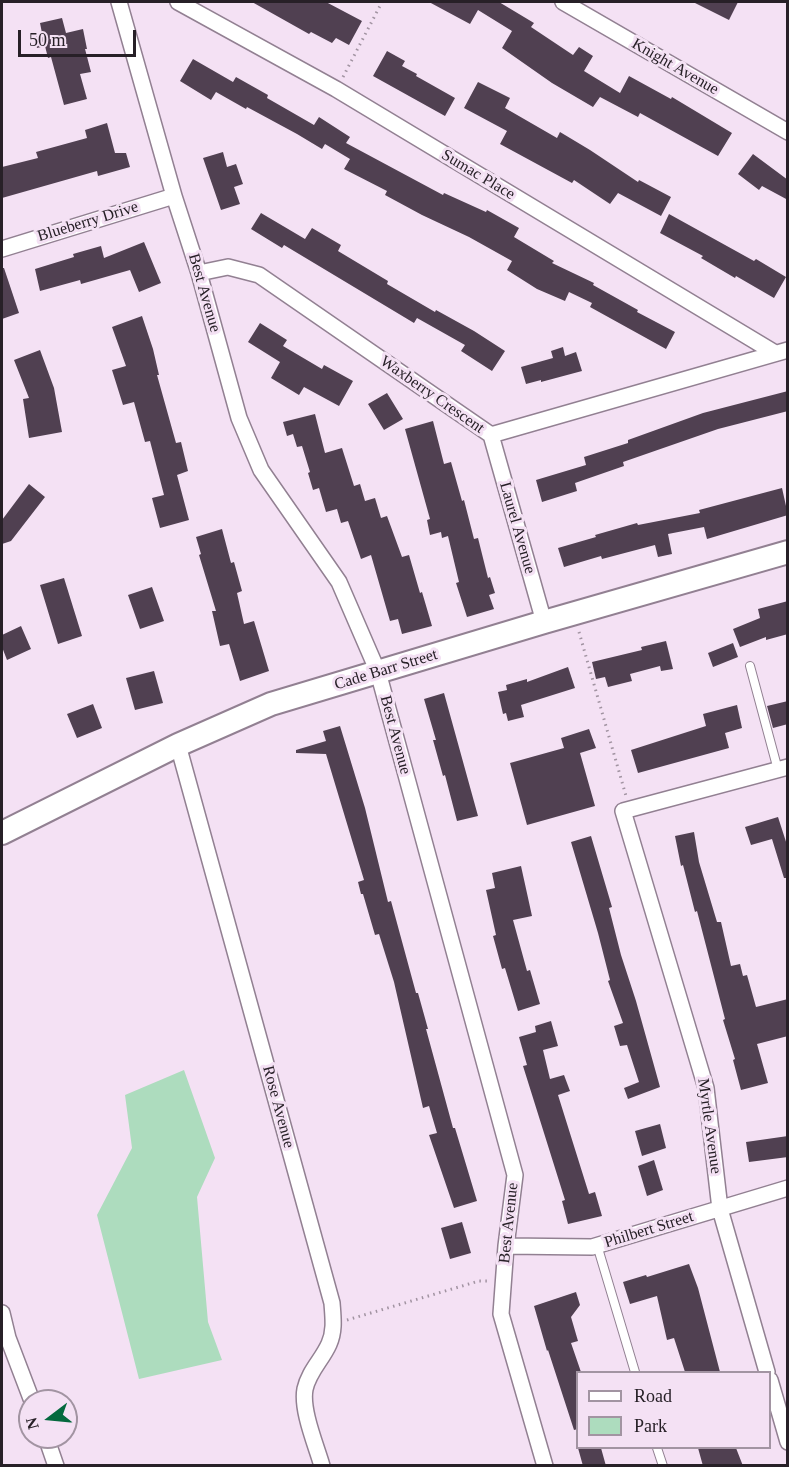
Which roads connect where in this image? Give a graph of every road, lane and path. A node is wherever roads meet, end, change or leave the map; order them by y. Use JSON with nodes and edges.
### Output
{"nodes":[{"id":1,"x":119,"y":2,"type":"edge"},
{"id":2,"x":178,"y":2,"type":"edge"},
{"id":3,"x":382,"y":2,"type":"edge"},
{"id":4,"x":563,"y":2,"type":"edge"},
{"id":5,"x":336,"y":89,"type":"junction"},
{"id":6,"x":788,"y":132,"type":"edge"},
{"id":7,"x":174,"y":196,"type":"junction"},
{"id":8,"x":2,"y":249,"type":"edge"},
{"id":9,"x":199,"y":273,"type":"junction"},
{"id":10,"x":781,"y":351,"type":"edge"},
{"id":11,"x":491,"y":435,"type":"junction"},
{"id":12,"x":788,"y":552,"type":"edge"},
{"id":13,"x":574,"y":613,"type":"junction"},
{"id":14,"x":544,"y":622,"type":"junction"},
{"id":15,"x":750,"y":666,"type":"dead end"},
{"id":16,"x":378,"y":672,"type":"junction"},
{"id":17,"x":178,"y":745,"type":"junction"},
{"id":18,"x":783,"y":768,"type":"edge"},
{"id":19,"x":627,"y":810,"type":"junction"},
{"id":20,"x":2,"y":833,"type":"edge"},
{"id":21,"x":788,"y":1188,"type":"edge"},
{"id":22,"x":720,"y":1209,"type":"junction"},
{"id":23,"x":597,"y":1245,"type":"junction"},
{"id":24,"x":506,"y":1246,"type":"junction"},
{"id":25,"x":504,"y":1281,"type":"junction"},
{"id":26,"x":2,"y":1313,"type":"edge"},
{"id":27,"x":334,"y":1324,"type":"junction"},
{"id":28,"x":635,"y":1371,"type":"edge"},
{"id":29,"x":767,"y":1371,"type":"edge"},
{"id":30,"x":771,"y":1383,"type":"edge"},
{"id":31,"x":27,"y":1389,"type":"edge"},
{"id":32,"x":788,"y":1442,"type":"edge"},
{"id":33,"x":50,"y":1449,"type":"edge"},
{"id":34,"x":657,"y":1449,"type":"edge"},
{"id":35,"x":56,"y":1466,"type":"edge"},
{"id":36,"x":322,"y":1466,"type":"edge"},
{"id":37,"x":545,"y":1466,"type":"edge"},
{"id":38,"x":663,"y":1466,"type":"edge"}],
"edges":[{"from":1,"to":7,"type":"street","name":"Best Avenue"},
{"from":2,"to":5,"type":"street","name":"Sumac Place"},
{"from":3,"to":5,"type":"path"},
{"from":4,"to":6,"type":"street","name":"Knight Avenue"},
{"from":5,"to":10,"type":"street","name":"Sumac Place"},
{"from":7,"to":8,"type":"street","name":"Blueberry Drive"},
{"from":7,"to":9,"type":"street","name":"Best Avenue"},
{"from":9,"to":11,"type":"street","name":"Waxberry Crescent"},
{"from":9,"to":16,"type":"street","name":"Best Avenue"},
{"from":10,"to":11,"type":"street","name":"Waxberry Crescent"},
{"from":11,"to":14,"type":"street","name":"Laurel Avenue"},
{"from":12,"to":13,"type":"street","name":"Cade Barr Street"},
{"from":13,"to":14,"type":"street","name":"Cade Barr Street"},
{"from":13,"to":19,"type":"path"},
{"from":14,"to":16,"type":"street","name":"Cade Barr Street"},
{"from":15,"to":18,"type":"lane"},
{"from":16,"to":17,"type":"street","name":"Cade Barr Street"},
{"from":16,"to":24,"type":"street","name":"Best Avenue"},
{"from":17,"to":20,"type":"street","name":"Cade Barr Street"},
{"from":17,"to":27,"type":"street","name":"Rose Avenue"},
{"from":18,"to":19,"type":"street"},
{"from":19,"to":22,"type":"street","name":"Myrtle Avenue"},
{"from":21,"to":22,"type":"street","name":"Philbert Street"},
{"from":22,"to":23,"type":"street","name":"Philbert Street"},
{"from":22,"to":29,"type":"street","name":"Myrtle Avenue"},
{"from":23,"to":24,"type":"street","name":"Philbert Street"},
{"from":23,"to":28,"type":"lane"},
{"from":24,"to":25,"type":"street","name":"Best Avenue"},
{"from":25,"to":27,"type":"path"},
{"from":25,"to":37,"type":"street","name":"Best Avenue"},
{"from":26,"to":31,"type":"street"},
{"from":27,"to":36,"type":"street","name":"Rose Avenue"},
{"from":30,"to":32,"type":"street"},
{"from":33,"to":35,"type":"street"},
{"from":34,"to":38,"type":"lane"}]}
